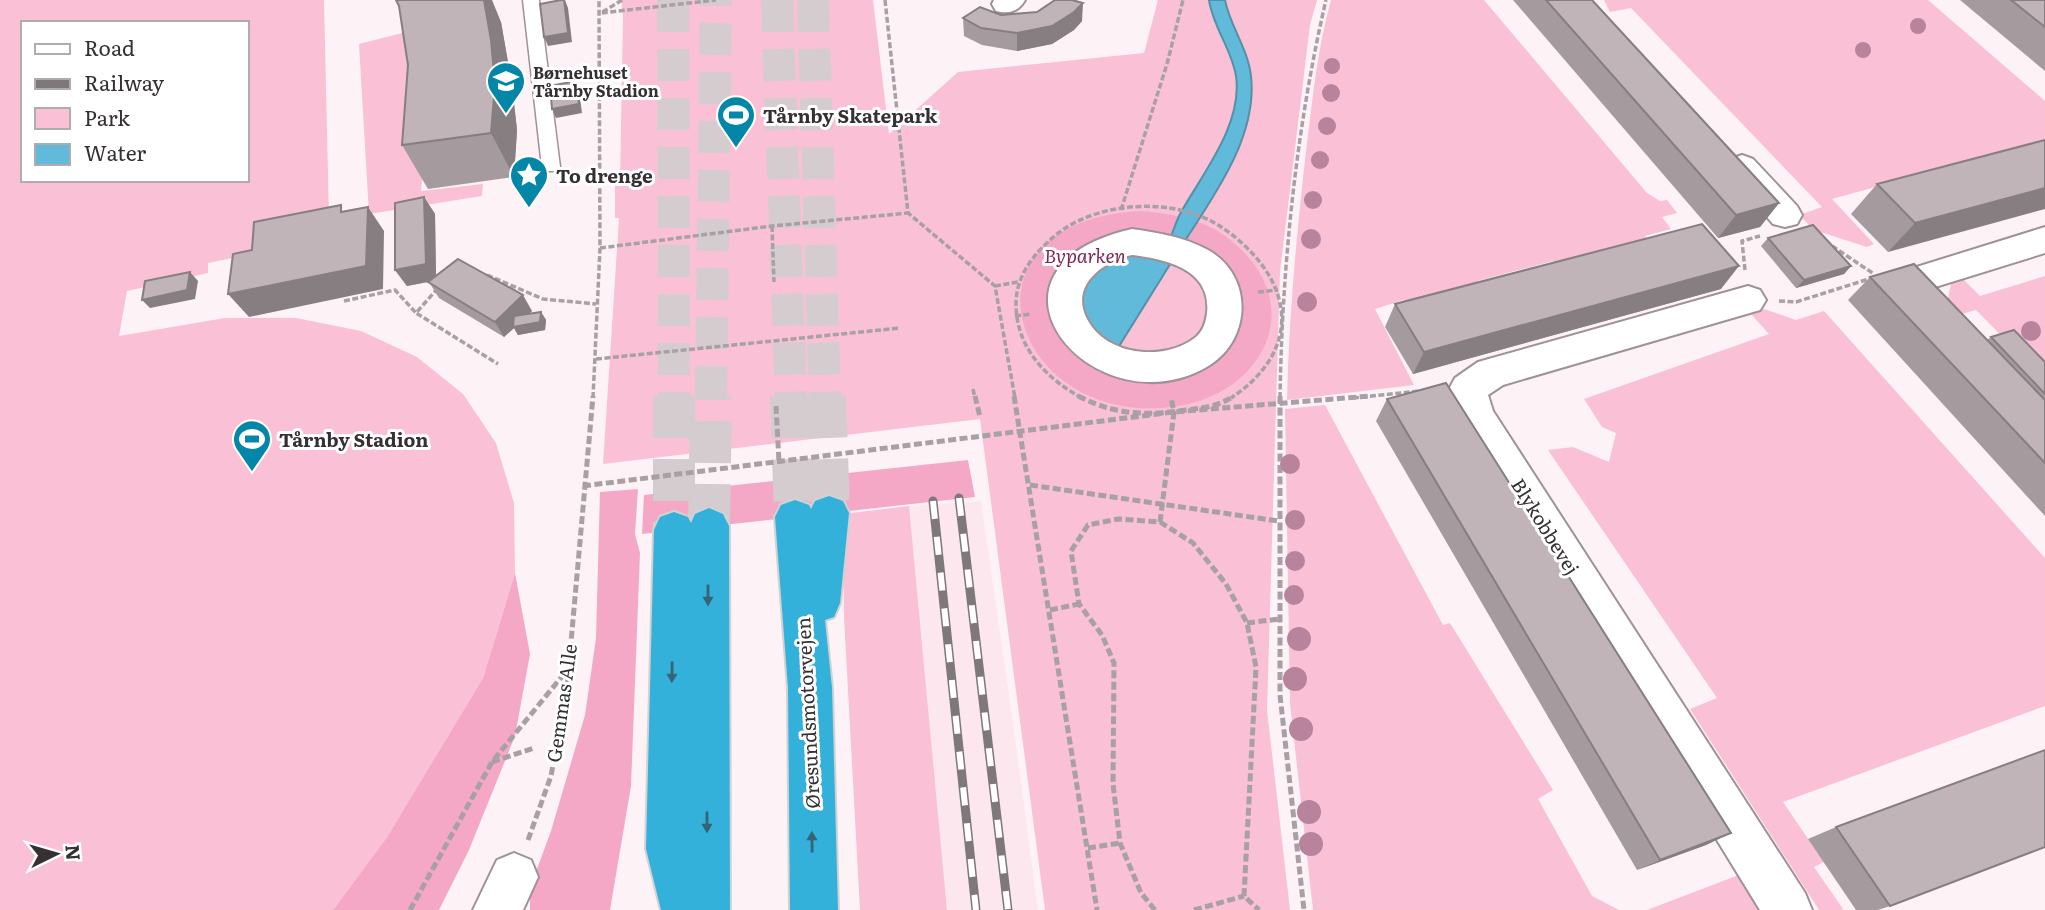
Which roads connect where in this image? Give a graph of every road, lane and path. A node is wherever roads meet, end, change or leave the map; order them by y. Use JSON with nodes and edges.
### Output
{"nodes":[{"id":1,"x":531,"y":0,"type":"edge"},
{"id":2,"x":599,"y":0,"type":"edge"},
{"id":3,"x":622,"y":0,"type":"edge"},
{"id":4,"x":716,"y":0,"type":"edge"},
{"id":5,"x":885,"y":0,"type":"edge"},
{"id":6,"x":1183,"y":0,"type":"edge"},
{"id":7,"x":1326,"y":0,"type":"edge"},
{"id":8,"x":601,"y":13,"type":"junction"},
{"id":9,"x":1720,"y":143,"type":"edge"},
{"id":10,"x":551,"y":167,"type":"dead end"},
{"id":11,"x":908,"y":214,"type":"junction"},
{"id":12,"x":1203,"y":217,"type":"dead end"},
{"id":13,"x":1790,"y":220,"type":"junction"},
{"id":14,"x":772,"y":226,"type":"junction"},
{"id":15,"x":2045,"y":240,"type":"edge"},
{"id":16,"x":600,"y":248,"type":"junction"},
{"id":17,"x":1191,"y":254,"type":"joint"},
{"id":18,"x":484,"y":274,"type":"edge"},
{"id":19,"x":443,"y":282,"type":"edge"},
{"id":20,"x":774,"y":282,"type":"dead end"},
{"id":21,"x":1018,"y":282,"type":"dead end"},
{"id":22,"x":995,"y":286,"type":"junction"},
{"id":23,"x":1748,"y":300,"type":"junction"},
{"id":24,"x":344,"y":301,"type":"dead end"},
{"id":25,"x":596,"y":304,"type":"junction"},
{"id":26,"x":416,"y":313,"type":"junction"},
{"id":27,"x":900,"y":328,"type":"dead end"},
{"id":28,"x":1952,"y":331,"type":"edge"},
{"id":29,"x":596,"y":359,"type":"junction"},
{"id":30,"x":498,"y":364,"type":"dead end"},
{"id":31,"x":973,"y":389,"type":"dead end"},
{"id":32,"x":1468,"y":390,"type":"junction"},
{"id":33,"x":1280,"y":405,"type":"junction"},
{"id":34,"x":776,"y":406,"type":"dead end"},
{"id":35,"x":1174,"y":412,"type":"junction"},
{"id":36,"x":980,"y":417,"type":"dead end"},
{"id":37,"x":1020,"y":433,"type":"junction"},
{"id":38,"x":779,"y":462,"type":"junction"},
{"id":39,"x":1030,"y":485,"type":"junction"},
{"id":40,"x":583,"y":486,"type":"junction"},
{"id":41,"x":1163,"y":504,"type":"junction"},
{"id":42,"x":812,"y":515,"type":"tunnel mouth"},
{"id":43,"x":1278,"y":521,"type":"junction"},
{"id":44,"x":1160,"y":522,"type":"junction"},
{"id":45,"x":1079,"y":604,"type":"junction"},
{"id":46,"x":1049,"y":610,"type":"junction"},
{"id":47,"x":1279,"y":619,"type":"junction"},
{"id":48,"x":1247,"y":622,"type":"junction"},
{"id":49,"x":569,"y":668,"type":"junction"},
{"id":50,"x":534,"y":748,"type":"dead end"},
{"id":51,"x":492,"y":762,"type":"junction"},
{"id":52,"x":1120,"y":843,"type":"junction"},
{"id":53,"x":1088,"y":848,"type":"junction"},
{"id":54,"x":505,"y":893,"type":"edge"},
{"id":55,"x":1244,"y":896,"type":"junction"},
{"id":56,"x":410,"y":910,"type":"edge"},
{"id":57,"x":685,"y":910,"type":"edge"},
{"id":58,"x":706,"y":910,"type":"edge"},
{"id":59,"x":814,"y":910,"type":"edge"},
{"id":60,"x":1097,"y":910,"type":"edge"},
{"id":61,"x":1156,"y":910,"type":"edge"},
{"id":62,"x":1194,"y":910,"type":"edge"},
{"id":63,"x":1259,"y":910,"type":"edge"},
{"id":64,"x":1304,"y":910,"type":"edge"},
{"id":65,"x":1788,"y":910,"type":"edge"}],
"edges":[{"from":1,"to":10,"type":"lane"},
{"from":2,"to":8,"type":"path","name":"Gemmas Alle"},
{"from":3,"to":8,"type":"path"},
{"from":4,"to":8,"type":"path"},
{"from":5,"to":11,"type":"path"},
{"from":6,"to":12,"type":"path"},
{"from":7,"to":33,"type":"path"},
{"from":8,"to":16,"type":"path","name":"Gemmas Alle"},
{"from":9,"to":13,"type":"street"},
{"from":11,"to":14,"type":"path"},
{"from":11,"to":22,"type":"path"},
{"from":13,"to":23,"type":"path"},
{"from":13,"to":23,"type":"path"},
{"from":14,"to":16,"type":"path"},
{"from":14,"to":20,"type":"path"},
{"from":15,"to":28,"type":"street"},
{"from":16,"to":25,"type":"path","name":"Gemmas Alle"},
{"from":17,"to":17,"type":"street"},
{"from":18,"to":25,"type":"path"},
{"from":19,"to":26,"type":"path"},
{"from":21,"to":22,"type":"path"},
{"from":22,"to":37,"type":"path"},
{"from":23,"to":32,"type":"street"},
{"from":24,"to":26,"type":"path"},
{"from":25,"to":29,"type":"path","name":"Gemmas Alle"},
{"from":26,"to":30,"type":"path"},
{"from":27,"to":29,"type":"path"},
{"from":29,"to":40,"type":"path","name":"Gemmas Alle"},
{"from":31,"to":36,"type":"path"},
{"from":32,"to":33,"type":"path"},
{"from":32,"to":65,"type":"street","name":"Blykobbevej"},
{"from":33,"to":35,"type":"path"},
{"from":33,"to":43,"type":"path"},
{"from":34,"to":38,"type":"path"},
{"from":35,"to":37,"type":"path"},
{"from":35,"to":41,"type":"path"},
{"from":37,"to":38,"type":"path"},
{"from":37,"to":39,"type":"path"},
{"from":38,"to":40,"type":"path"},
{"from":39,"to":41,"type":"path"},
{"from":39,"to":46,"type":"path"},
{"from":40,"to":49,"type":"path","name":"Gemmas Alle"},
{"from":41,"to":43,"type":"path"},
{"from":41,"to":44,"type":"path"},
{"from":59,"to":42,"type":"highway","name":"Øresundsmotorvejen","one_way":true},
{"from":43,"to":47,"type":"path"},
{"from":44,"to":45,"type":"path"},
{"from":44,"to":48,"type":"path"},
{"from":45,"to":46,"type":"path"},
{"from":45,"to":52,"type":"path"},
{"from":46,"to":53,"type":"path"},
{"from":47,"to":48,"type":"path"},
{"from":47,"to":64,"type":"path"},
{"from":48,"to":55,"type":"path"},
{"from":49,"to":51,"type":"path"},
{"from":49,"to":54,"type":"path","name":"Gemmas Alle"},
{"from":50,"to":51,"type":"path"},
{"from":51,"to":56,"type":"path"},
{"from":52,"to":53,"type":"path"},
{"from":52,"to":61,"type":"path"},
{"from":53,"to":60,"type":"path"},
{"from":55,"to":62,"type":"path"},
{"from":55,"to":63,"type":"path"},
{"from":57,"to":58,"type":"highway"}]}
